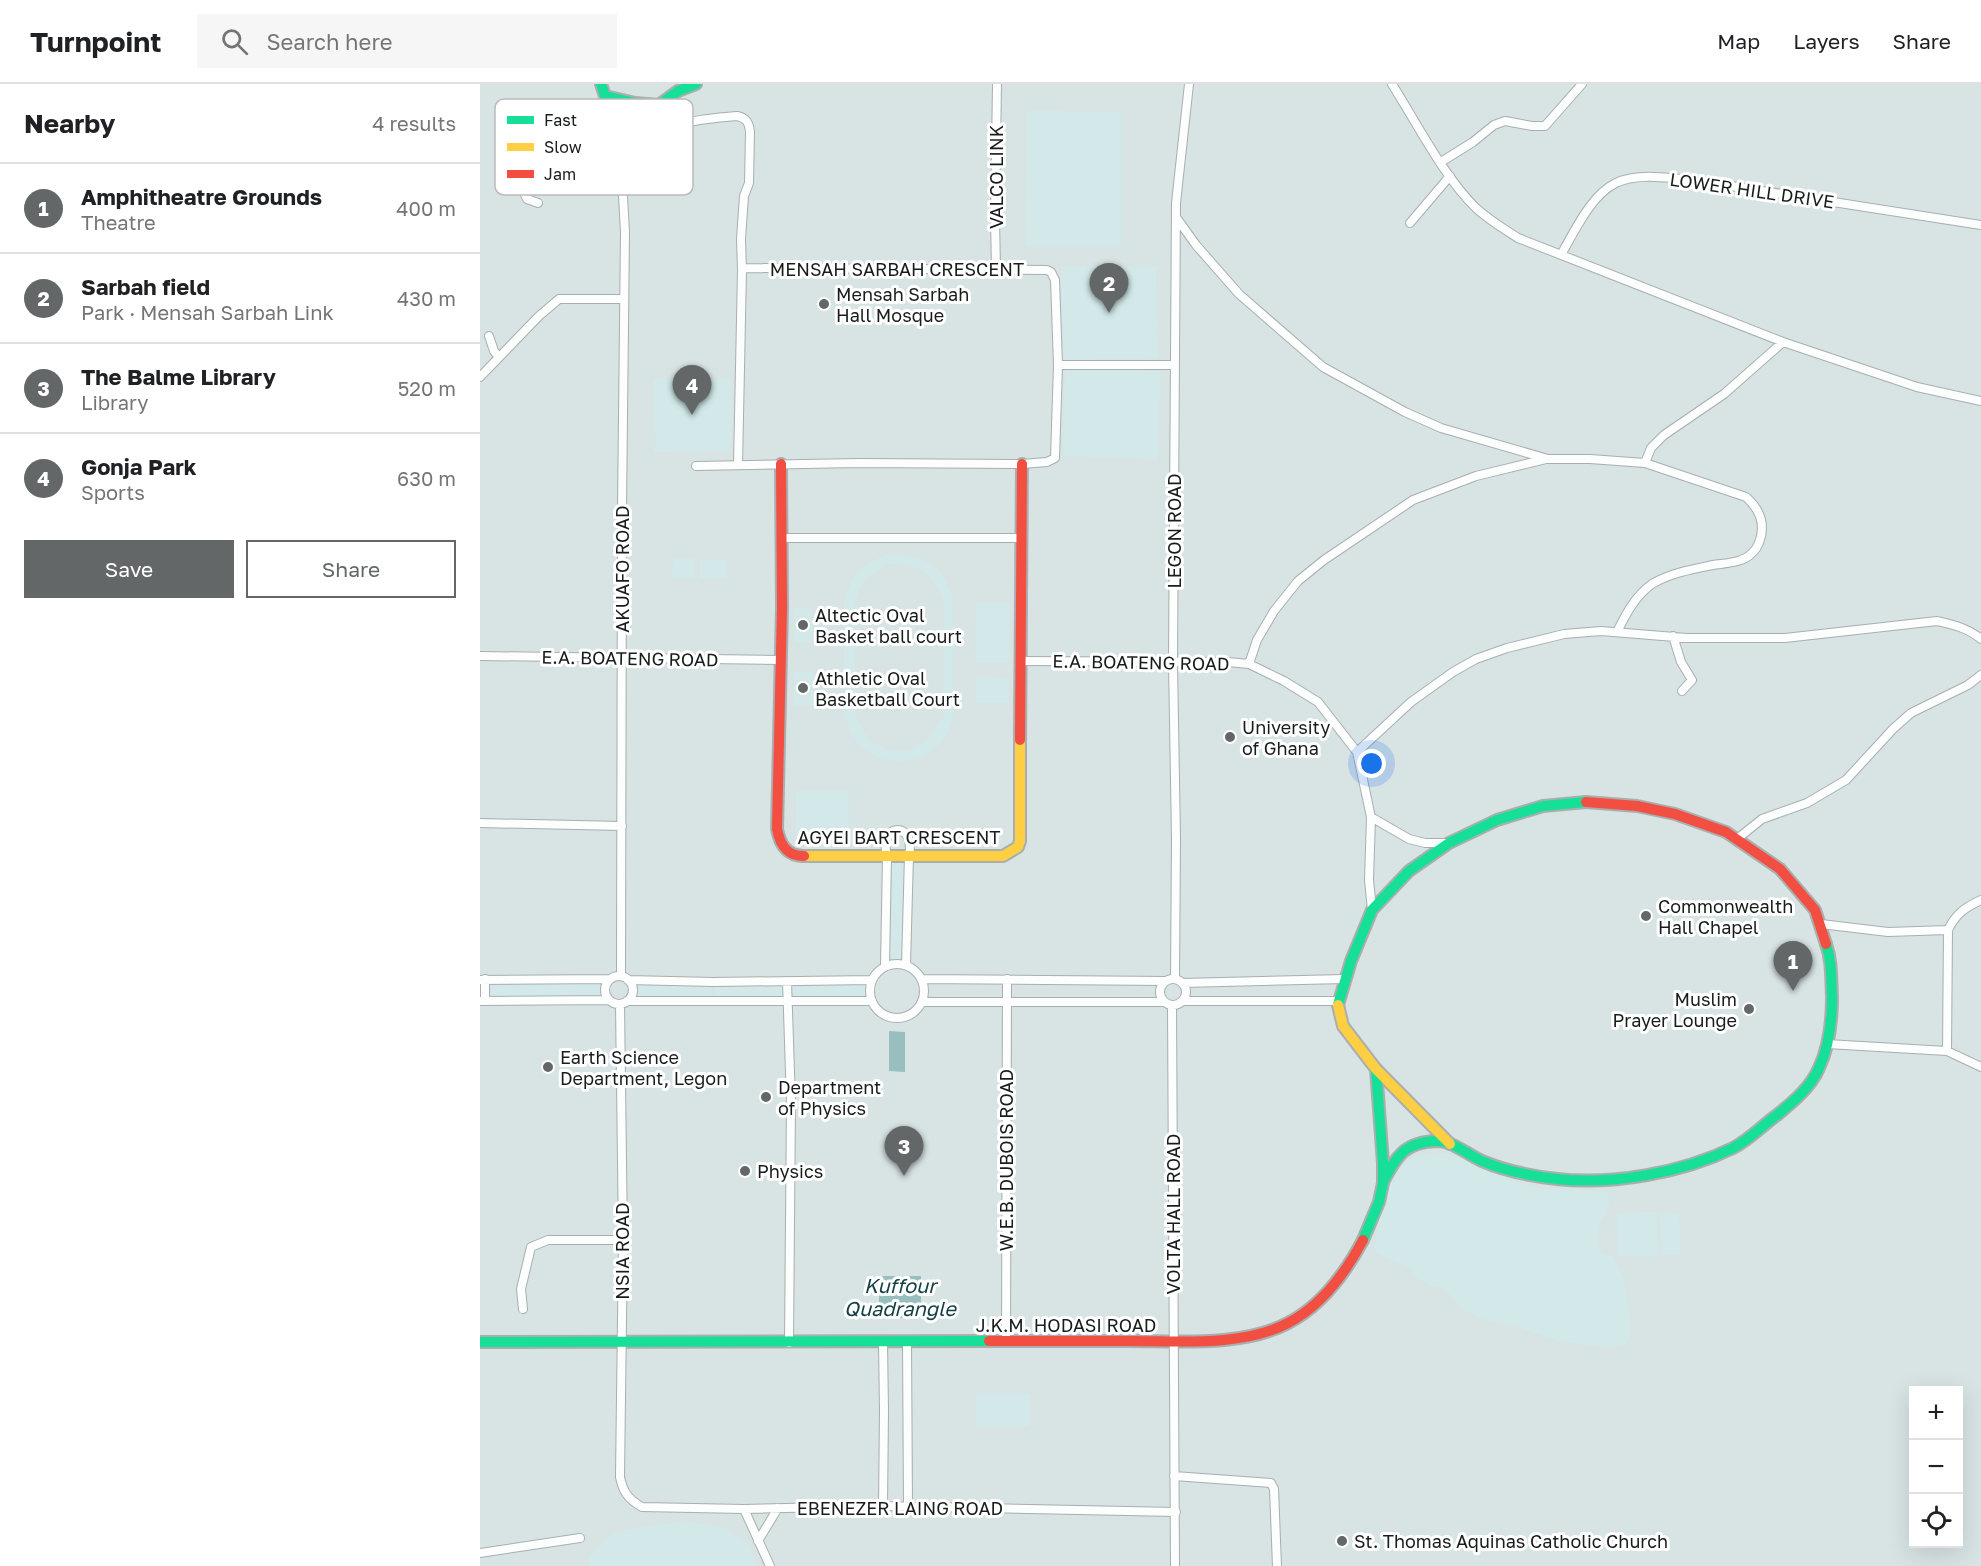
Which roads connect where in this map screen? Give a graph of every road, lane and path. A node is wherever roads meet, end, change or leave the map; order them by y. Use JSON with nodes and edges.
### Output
{"nodes":[{"id":1,"x":601,"y":84,"type":"edge"},
{"id":2,"x":696,"y":84,"type":"edge"},
{"id":3,"x":997,"y":84,"type":"edge"},
{"id":4,"x":1189,"y":84,"type":"edge"},
{"id":5,"x":1392,"y":84,"type":"edge"},
{"id":6,"x":1582,"y":84,"type":"edge"},
{"id":7,"x":605,"y":96,"type":"junction"},
{"id":8,"x":606,"y":99,"type":"edge"},
{"id":9,"x":618,"y":99,"type":"edge"},
{"id":10,"x":667,"y":99,"type":"edge"},
{"id":11,"x":693,"y":121,"type":"edge"},
{"id":12,"x":1441,"y":162,"type":"junction"},
{"id":13,"x":1450,"y":176,"type":"junction"},
{"id":14,"x":525,"y":195,"type":"edge"},
{"id":15,"x":624,"y":195,"type":"edge"},
{"id":16,"x":538,"y":203,"type":"dead end"},
{"id":17,"x":1176,"y":217,"type":"junction"},
{"id":18,"x":1410,"y":223,"type":"dead end"},
{"id":19,"x":1981,"y":225,"type":"edge"},
{"id":20,"x":1560,"y":255,"type":"junction"},
{"id":21,"x":742,"y":270,"type":"junction"},
{"id":22,"x":996,"y":270,"type":"junction"},
{"id":23,"x":624,"y":299,"type":"junction"},
{"id":24,"x":489,"y":336,"type":"dead end"},
{"id":25,"x":1783,"y":342,"type":"junction"},
{"id":26,"x":500,"y":357,"type":"junction"},
{"id":27,"x":1058,"y":365,"type":"junction"},
{"id":28,"x":1174,"y":365,"type":"junction"},
{"id":29,"x":480,"y":377,"type":"edge"},
{"id":30,"x":1981,"y":401,"type":"edge"},
{"id":31,"x":1548,"y":459,"type":"junction"},
{"id":32,"x":1645,"y":463,"type":"junction"},
{"id":33,"x":781,"y":464,"type":"junction"},
{"id":34,"x":1022,"y":464,"type":"junction"},
{"id":35,"x":738,"y":465,"type":"junction"},
{"id":36,"x":696,"y":466,"type":"dead end"},
{"id":37,"x":781,"y":538,"type":"junction"},
{"id":38,"x":1021,"y":538,"type":"junction"},
{"id":39,"x":1617,"y":632,"type":"junction"},
{"id":40,"x":1673,"y":636,"type":"junction"},
{"id":41,"x":1981,"y":639,"type":"edge"},
{"id":42,"x":480,"y":656,"type":"edge"},
{"id":43,"x":622,"y":659,"type":"junction"},
{"id":44,"x":780,"y":660,"type":"junction"},
{"id":45,"x":1020,"y":661,"type":"junction"},
{"id":46,"x":1173,"y":662,"type":"junction"},
{"id":47,"x":1250,"y":664,"type":"junction"},
{"id":48,"x":1981,"y":675,"type":"edge"},
{"id":49,"x":1682,"y":692,"type":"dead end"},
{"id":50,"x":1357,"y":752,"type":"junction"},
{"id":51,"x":1371,"y":817,"type":"junction"},
{"id":52,"x":480,"y":823,"type":"edge"},
{"id":53,"x":622,"y":826,"type":"junction"},
{"id":54,"x":1737,"y":839,"type":"junction"},
{"id":55,"x":1449,"y":843,"type":"junction"},
{"id":56,"x":909,"y":855,"type":"junction"},
{"id":57,"x":887,"y":856,"type":"junction"},
{"id":58,"x":1981,"y":900,"type":"edge"},
{"id":59,"x":1372,"y":910,"type":"junction"},
{"id":60,"x":1821,"y":924,"type":"junction"},
{"id":61,"x":1948,"y":930,"type":"junction"},
{"id":62,"x":906,"y":965,"type":"junction"},
{"id":63,"x":885,"y":966,"type":"junction"},
{"id":64,"x":624,"y":978,"type":"junction"},
{"id":65,"x":610,"y":979,"type":"junction"},
{"id":66,"x":921,"y":979,"type":"junction"},
{"id":67,"x":1007,"y":979,"type":"junction"},
{"id":68,"x":1345,"y":979,"type":"junction"},
{"id":69,"x":482,"y":980,"type":"edge"},
{"id":70,"x":872,"y":980,"type":"junction"},
{"id":71,"x":787,"y":981,"type":"junction"},
{"id":72,"x":1174,"y":981,"type":"junction"},
{"id":73,"x":482,"y":1000,"type":"edge"},
{"id":74,"x":609,"y":1000,"type":"junction"},
{"id":75,"x":787,"y":1001,"type":"junction"},
{"id":76,"x":872,"y":1001,"type":"junction"},
{"id":77,"x":1182,"y":1001,"type":"junction"},
{"id":78,"x":1339,"y":1001,"type":"junction"},
{"id":79,"x":922,"y":1002,"type":"junction"},
{"id":80,"x":1007,"y":1002,"type":"junction"},
{"id":81,"x":624,"y":1003,"type":"junction"},
{"id":82,"x":1168,"y":1004,"type":"junction"},
{"id":83,"x":1827,"y":1044,"type":"junction"},
{"id":84,"x":1947,"y":1051,"type":"junction"},
{"id":85,"x":1981,"y":1067,"type":"edge"},
{"id":86,"x":1376,"y":1069,"type":"junction"},
{"id":87,"x":1450,"y":1144,"type":"junction"},
{"id":88,"x":1383,"y":1182,"type":"junction"},
{"id":89,"x":622,"y":1240,"type":"junction"},
{"id":90,"x":523,"y":1310,"type":"dead end"},
{"id":91,"x":1174,"y":1341,"type":"junction"},
{"id":92,"x":480,"y":1342,"type":"edge"},
{"id":93,"x":621,"y":1342,"type":"junction"},
{"id":94,"x":883,"y":1342,"type":"junction"},
{"id":95,"x":907,"y":1342,"type":"junction"},
{"id":96,"x":1006,"y":1342,"type":"junction"},
{"id":97,"x":789,"y":1343,"type":"junction"},
{"id":98,"x":1174,"y":1476,"type":"junction"},
{"id":99,"x":627,"y":1497,"type":"joint"},
{"id":100,"x":883,"y":1506,"type":"junction"},
{"id":101,"x":908,"y":1507,"type":"junction"},
{"id":102,"x":778,"y":1508,"type":"junction"},
{"id":103,"x":744,"y":1509,"type":"junction"},
{"id":104,"x":1176,"y":1512,"type":"junction"},
{"id":105,"x":580,"y":1538,"type":"dead end"},
{"id":106,"x":758,"y":1541,"type":"junction"},
{"id":107,"x":480,"y":1553,"type":"edge"},
{"id":108,"x":770,"y":1566,"type":"edge"},
{"id":109,"x":1175,"y":1566,"type":"edge"},
{"id":110,"x":1277,"y":1566,"type":"edge"}],
"edges":[{"from":1,"to":7,"type":"street"},
{"from":2,"to":10,"type":"street"},
{"from":3,"to":22,"type":"street","name":"VALCO LINK"},
{"from":4,"to":17,"type":"street","name":"LEGON ROAD"},
{"from":5,"to":12,"type":"street"},
{"from":6,"to":12,"type":"street"},
{"from":7,"to":8,"type":"street","name":"AKUAFO ROAD"},
{"from":7,"to":9,"type":"street"},
{"from":11,"to":21,"type":"street"},
{"from":12,"to":13,"type":"street"},
{"from":13,"to":18,"type":"street"},
{"from":13,"to":20,"type":"street"},
{"from":14,"to":16,"type":"street"},
{"from":15,"to":23,"type":"street","name":"AKUAFO ROAD"},
{"from":17,"to":28,"type":"street","name":"LEGON ROAD"},
{"from":17,"to":31,"type":"street"},
{"from":19,"to":20,"type":"street","name":"LOWER HILL DRIVE"},
{"from":20,"to":25,"type":"street"},
{"from":21,"to":22,"type":"street","name":"MENSAH SARBAH CRESCENT"},
{"from":21,"to":35,"type":"street"},
{"from":22,"to":27,"type":"street","name":"MENSAH SARBAH CRESCENT"},
{"from":23,"to":26,"type":"street"},
{"from":23,"to":43,"type":"street","name":"AKUAFO ROAD"},
{"from":24,"to":26,"type":"street"},
{"from":25,"to":30,"type":"street"},
{"from":25,"to":32,"type":"street"},
{"from":26,"to":29,"type":"street"},
{"from":27,"to":28,"type":"street"},
{"from":27,"to":34,"type":"street","name":"MENSAH SARBAH CRESCENT"},
{"from":28,"to":46,"type":"street","name":"LEGON ROAD"},
{"from":31,"to":32,"type":"street"},
{"from":31,"to":47,"type":"street"},
{"from":32,"to":39,"type":"street"},
{"from":33,"to":34,"type":"street"},
{"from":33,"to":35,"type":"street"},
{"from":33,"to":37,"type":"street","name":"AGYEI BART CRESCENT"},
{"from":34,"to":38,"type":"street","name":"AGYEI BART CRESCENT"},
{"from":35,"to":36,"type":"street"},
{"from":37,"to":38,"type":"street"},
{"from":37,"to":44,"type":"street","name":"AGYEI BART CRESCENT"},
{"from":38,"to":45,"type":"street","name":"AGYEI BART CRESCENT"},
{"from":39,"to":40,"type":"street"},
{"from":39,"to":50,"type":"street"},
{"from":40,"to":41,"type":"street"},
{"from":40,"to":49,"type":"street"},
{"from":42,"to":43,"type":"street","name":"E.A. BOATENG ROAD"},
{"from":43,"to":44,"type":"street","name":"E.A. BOATENG ROAD"},
{"from":43,"to":53,"type":"street","name":"AKUAFO ROAD"},
{"from":44,"to":57,"type":"street","name":"AGYEI BART CRESCENT"},
{"from":45,"to":46,"type":"street","name":"E.A. BOATENG ROAD"},
{"from":45,"to":56,"type":"street","name":"AGYEI BART CRESCENT"},
{"from":46,"to":47,"type":"street","name":"E.A. BOATENG ROAD"},
{"from":46,"to":72,"type":"street","name":"LEGON ROAD"},
{"from":47,"to":50,"type":"street","name":"E.A. BOATENG ROAD"},
{"from":48,"to":54,"type":"street"},
{"from":50,"to":51,"type":"street","name":"E.A. BOATENG ROAD"},
{"from":51,"to":55,"type":"street"},
{"from":51,"to":59,"type":"street","name":"E.A. BOATENG ROAD"},
{"from":52,"to":53,"type":"street"},
{"from":53,"to":64,"type":"street","name":"AKUAFO ROAD"},
{"from":54,"to":55,"type":"street"},
{"from":54,"to":60,"type":"street"},
{"from":55,"to":59,"type":"street"},
{"from":56,"to":57,"type":"street","name":"AGYEI BART CRESCENT"},
{"from":56,"to":57,"type":"street"},
{"from":56,"to":62,"type":"street"},
{"from":57,"to":63,"type":"street"},
{"from":58,"to":61,"type":"street"},
{"from":59,"to":68,"type":"street"},
{"from":60,"to":61,"type":"street"},
{"from":60,"to":83,"type":"street"},
{"from":61,"to":84,"type":"street"},
{"from":62,"to":63,"type":"street"},
{"from":62,"to":66,"type":"street"},
{"from":63,"to":70,"type":"street"},
{"from":64,"to":65,"type":"street"},
{"from":64,"to":71,"type":"street"},
{"from":64,"to":81,"type":"street"},
{"from":65,"to":69,"type":"street"},
{"from":65,"to":74,"type":"street"},
{"from":66,"to":67,"type":"street"},
{"from":66,"to":79,"type":"street"},
{"from":67,"to":72,"type":"street"},
{"from":67,"to":80,"type":"street","name":"W.E.B. DUBOIS ROAD"},
{"from":68,"to":72,"type":"street"},
{"from":68,"to":78,"type":"street"},
{"from":69,"to":73,"type":"street"},
{"from":70,"to":71,"type":"street"},
{"from":70,"to":76,"type":"street"},
{"from":71,"to":75,"type":"street"},
{"from":72,"to":77,"type":"street"},
{"from":72,"to":82,"type":"street"},
{"from":73,"to":74,"type":"street"},
{"from":74,"to":81,"type":"street"},
{"from":75,"to":76,"type":"street"},
{"from":75,"to":81,"type":"street"},
{"from":75,"to":97,"type":"street"},
{"from":76,"to":79,"type":"street"},
{"from":77,"to":78,"type":"street"},
{"from":77,"to":82,"type":"street"},
{"from":78,"to":86,"type":"street"},
{"from":79,"to":80,"type":"street"},
{"from":80,"to":82,"type":"street"},
{"from":80,"to":96,"type":"street","name":"W.E.B. DUBOIS ROAD"},
{"from":81,"to":89,"type":"street","name":"NSIA ROAD"},
{"from":82,"to":91,"type":"street","name":"VOLTA HALL ROAD"},
{"from":83,"to":84,"type":"street"},
{"from":83,"to":87,"type":"street"},
{"from":84,"to":85,"type":"street"},
{"from":86,"to":87,"type":"street"},
{"from":86,"to":88,"type":"street","name":"J.K.M. HODASI ROAD"},
{"from":87,"to":88,"type":"street"},
{"from":88,"to":91,"type":"street","name":"J.K.M. HODASI ROAD"},
{"from":89,"to":90,"type":"street"},
{"from":89,"to":93,"type":"street","name":"NSIA ROAD"},
{"from":91,"to":96,"type":"street","name":"J.K.M. HODASI ROAD"},
{"from":91,"to":98,"type":"street","name":"VOLTA HALL ROAD"},
{"from":92,"to":93,"type":"street","name":"J.K.M. HODASI ROAD"},
{"from":93,"to":97,"type":"street","name":"J.K.M. HODASI ROAD"},
{"from":93,"to":99,"type":"street","name":"NSIA ROAD"},
{"from":94,"to":95,"type":"street","name":"J.K.M. HODASI ROAD"},
{"from":94,"to":97,"type":"street","name":"J.K.M. HODASI ROAD"},
{"from":94,"to":100,"type":"street"},
{"from":95,"to":96,"type":"street","name":"J.K.M. HODASI ROAD"},
{"from":95,"to":101,"type":"street"},
{"from":98,"to":104,"type":"street","name":"VOLTA HALL ROAD"},
{"from":98,"to":110,"type":"street"},
{"from":99,"to":103,"type":"street","name":"EBENEZER LAING ROAD"},
{"from":100,"to":101,"type":"street","name":"EBENEZER LAING ROAD"},
{"from":100,"to":102,"type":"street","name":"EBENEZER LAING ROAD"},
{"from":101,"to":104,"type":"street","name":"EBENEZER LAING ROAD"},
{"from":102,"to":103,"type":"street","name":"EBENEZER LAING ROAD"},
{"from":102,"to":106,"type":"street"},
{"from":103,"to":106,"type":"street"},
{"from":104,"to":109,"type":"street","name":"VOLTA HALL ROAD"},
{"from":105,"to":107,"type":"street"},
{"from":106,"to":108,"type":"street"}]}
